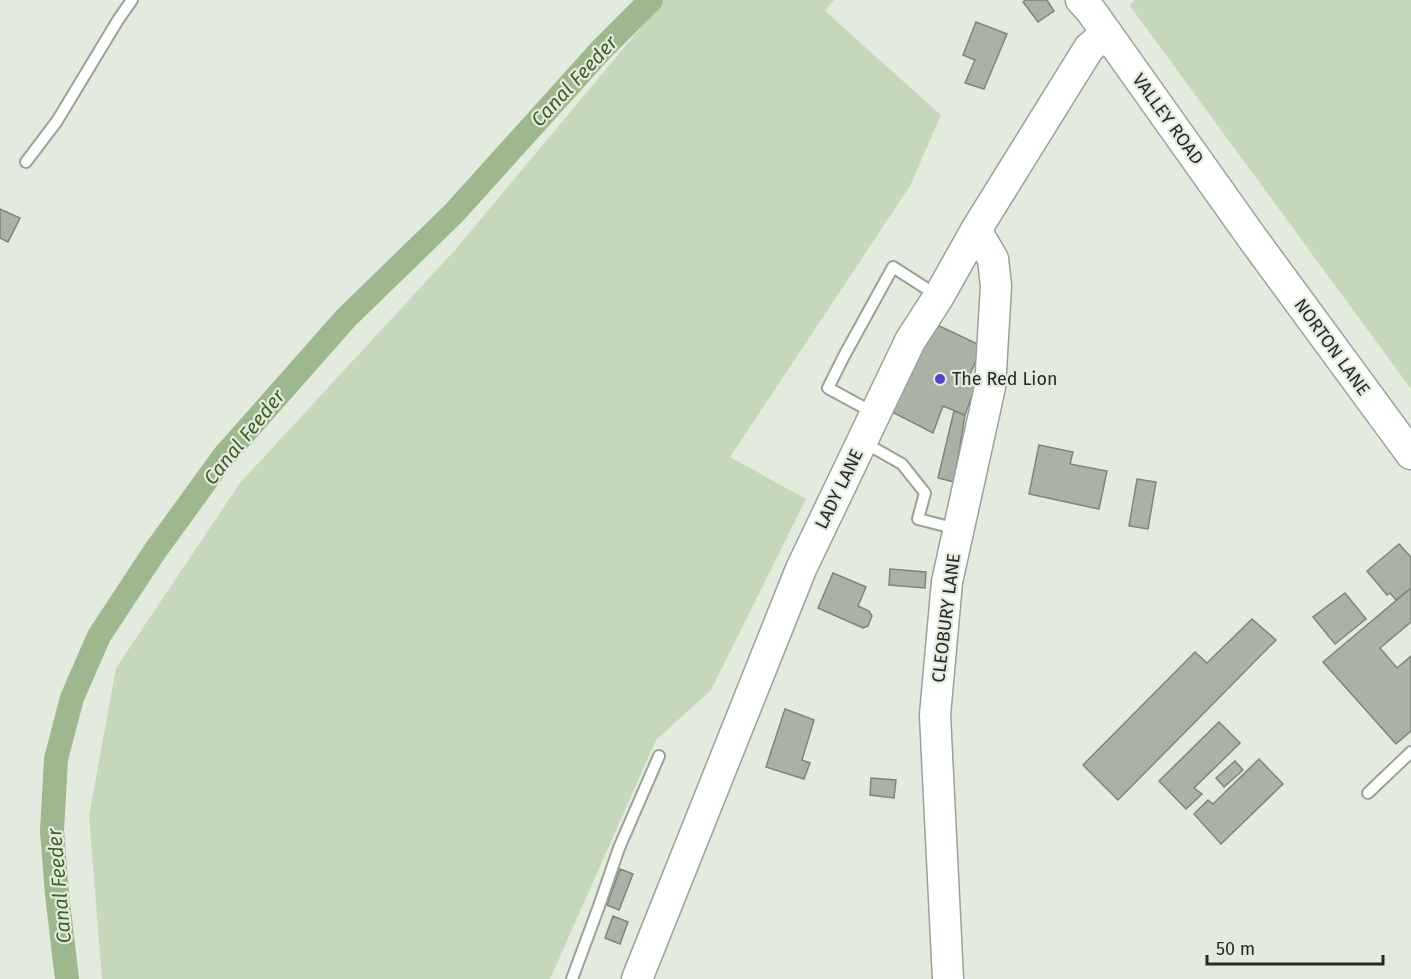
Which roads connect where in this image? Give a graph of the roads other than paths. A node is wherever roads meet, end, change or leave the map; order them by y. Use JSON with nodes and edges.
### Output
{"nodes":[{"id":1,"x":132,"y":0,"type":"edge"},
{"id":2,"x":1081,"y":0,"type":"edge"},
{"id":3,"x":1107,"y":33,"type":"junction"},
{"id":4,"x":26,"y":162,"type":"dead end"},
{"id":5,"x":976,"y":230,"type":"junction"},
{"id":6,"x":1253,"y":239,"type":"joint"},
{"id":7,"x":939,"y":296,"type":"junction"},
{"id":8,"x":875,"y":413,"type":"junction"},
{"id":9,"x":862,"y":441,"type":"junction"},
{"id":10,"x":1411,"y":454,"type":"edge"},
{"id":11,"x":959,"y":529,"type":"junction"},
{"id":12,"x":1411,"y":752,"type":"edge"},
{"id":13,"x":658,"y":756,"type":"dead end"},
{"id":14,"x":1368,"y":793,"type":"dead end"},
{"id":15,"x":572,"y":979,"type":"edge"},
{"id":16,"x":637,"y":979,"type":"edge"},
{"id":17,"x":948,"y":979,"type":"edge"}],
"edges":[{"from":1,"to":4,"type":"lane"},
{"from":2,"to":3,"type":"street","name":"VALLEY ROAD"},
{"from":3,"to":5,"type":"street","name":"LADY LANE"},
{"from":3,"to":6,"type":"street","name":"VALLEY ROAD"},
{"from":5,"to":7,"type":"street","name":"LADY LANE"},
{"from":5,"to":11,"type":"street","name":"CLEOBURY LANE"},
{"from":6,"to":10,"type":"street","name":"NORTON LANE"},
{"from":7,"to":8,"type":"street","name":"LADY LANE"},
{"from":7,"to":8,"type":"lane"},
{"from":8,"to":9,"type":"street","name":"LADY LANE"},
{"from":9,"to":11,"type":"lane"},
{"from":9,"to":16,"type":"street","name":"LADY LANE"},
{"from":11,"to":17,"type":"street","name":"CLEOBURY LANE"},
{"from":12,"to":14,"type":"lane"},
{"from":13,"to":15,"type":"lane"}]}
